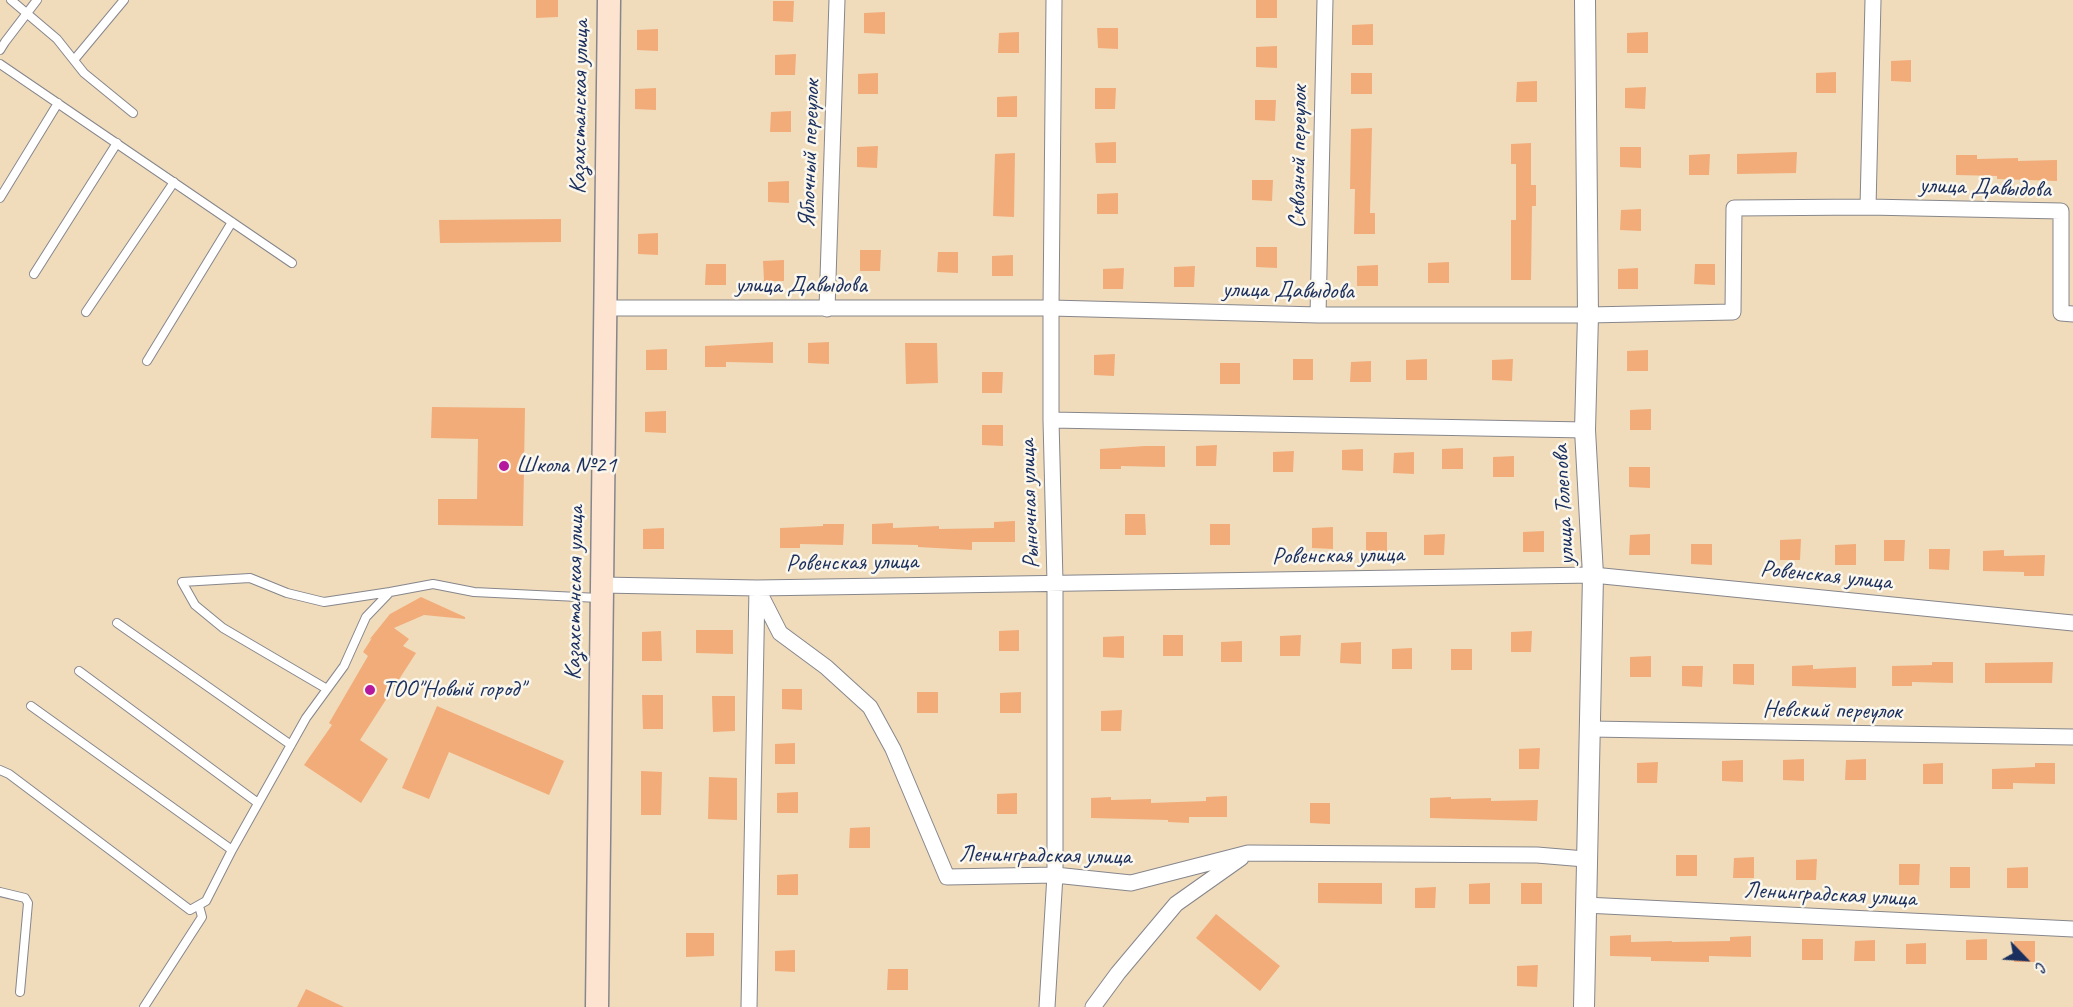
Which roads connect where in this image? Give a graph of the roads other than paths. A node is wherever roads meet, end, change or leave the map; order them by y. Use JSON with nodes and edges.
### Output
{"nodes":[{"id":1,"x":11,"y":0,"type":"edge"},
{"id":2,"x":37,"y":0,"type":"edge"},
{"id":3,"x":124,"y":0,"type":"edge"},
{"id":4,"x":609,"y":0,"type":"edge"},
{"id":5,"x":837,"y":0,"type":"edge"},
{"id":6,"x":1054,"y":0,"type":"edge"},
{"id":7,"x":1324,"y":0,"type":"edge"},
{"id":8,"x":1585,"y":0,"type":"edge"},
{"id":9,"x":1873,"y":0,"type":"edge"},
{"id":10,"x":27,"y":13,"type":"junction"},
{"id":11,"x":0,"y":51,"type":"edge"},
{"id":12,"x":74,"y":60,"type":"junction"},
{"id":13,"x":0,"y":64,"type":"edge"},
{"id":14,"x":58,"y":103,"type":"junction"},
{"id":15,"x":134,"y":113,"type":"dead end"},
{"id":16,"x":117,"y":143,"type":"junction"},
{"id":17,"x":174,"y":182,"type":"junction"},
{"id":18,"x":0,"y":198,"type":"edge"},
{"id":19,"x":1868,"y":207,"type":"junction"},
{"id":20,"x":232,"y":222,"type":"junction"},
{"id":21,"x":292,"y":263,"type":"dead end"},
{"id":22,"x":34,"y":274,"type":"dead end"},
{"id":23,"x":605,"y":308,"type":"junction"},
{"id":24,"x":1050,"y":308,"type":"junction"},
{"id":25,"x":828,"y":309,"type":"junction"},
{"id":26,"x":86,"y":312,"type":"dead end"},
{"id":27,"x":2073,"y":314,"type":"edge"},
{"id":28,"x":1318,"y":315,"type":"junction"},
{"id":29,"x":1587,"y":315,"type":"junction"},
{"id":30,"x":147,"y":361,"type":"dead end"},
{"id":31,"x":1051,"y":420,"type":"junction"},
{"id":32,"x":1585,"y":430,"type":"junction"},
{"id":33,"x":1593,"y":575,"type":"junction"},
{"id":34,"x":1055,"y":582,"type":"junction"},
{"id":35,"x":758,"y":588,"type":"junction"},
{"id":36,"x":390,"y":592,"type":"junction"},
{"id":37,"x":602,"y":592,"type":"junction"},
{"id":38,"x":117,"y":623,"type":"dead end"},
{"id":39,"x":2073,"y":623,"type":"edge"},
{"id":40,"x":79,"y":671,"type":"dead end"},
{"id":41,"x":327,"y":689,"type":"junction"},
{"id":42,"x":31,"y":706,"type":"dead end"},
{"id":43,"x":1590,"y":729,"type":"junction"},
{"id":44,"x":2073,"y":737,"type":"edge"},
{"id":45,"x":291,"y":745,"type":"junction"},
{"id":46,"x":0,"y":770,"type":"edge"},
{"id":47,"x":258,"y":803,"type":"junction"},
{"id":48,"x":232,"y":850,"type":"junction"},
{"id":49,"x":1248,"y":853,"type":"junction"},
{"id":50,"x":1586,"y":859,"type":"junction"},
{"id":51,"x":1055,"y":875,"type":"junction"},
{"id":52,"x":0,"y":892,"type":"edge"},
{"id":53,"x":1585,"y":905,"type":"junction"},
{"id":54,"x":199,"y":906,"type":"junction"},
{"id":55,"x":2073,"y":930,"type":"edge"},
{"id":56,"x":20,"y":992,"type":"dead end"},
{"id":57,"x":144,"y":1007,"type":"edge"},
{"id":58,"x":597,"y":1007,"type":"edge"},
{"id":59,"x":749,"y":1007,"type":"edge"},
{"id":60,"x":1047,"y":1007,"type":"edge"},
{"id":61,"x":1094,"y":1007,"type":"edge"},
{"id":62,"x":1584,"y":1007,"type":"edge"}],
"edges":[{"from":1,"to":10,"type":"lane"},
{"from":2,"to":10,"type":"lane"},
{"from":3,"to":12,"type":"lane"},
{"from":4,"to":23,"type":"main road","name":"Казахстанская улица"},
{"from":5,"to":25,"type":"street","name":"Яблочный переулок"},
{"from":6,"to":24,"type":"street","name":"Рыночная улица"},
{"from":7,"to":28,"type":"street","name":"Сквозной переулок"},
{"from":8,"to":29,"type":"street","name":"улица Толепова"},
{"from":9,"to":19,"type":"street"},
{"from":10,"to":11,"type":"lane"},
{"from":10,"to":12,"type":"lane"},
{"from":12,"to":15,"type":"lane"},
{"from":13,"to":14,"type":"lane"},
{"from":14,"to":16,"type":"lane"},
{"from":14,"to":18,"type":"lane"},
{"from":16,"to":17,"type":"lane"},
{"from":16,"to":22,"type":"lane"},
{"from":17,"to":20,"type":"lane"},
{"from":17,"to":26,"type":"lane"},
{"from":19,"to":27,"type":"street","name":"улица Давыдова"},
{"from":19,"to":29,"type":"street","name":"улица Давыдова"},
{"from":20,"to":21,"type":"lane"},
{"from":20,"to":30,"type":"lane"},
{"from":23,"to":25,"type":"street","name":"улица Давыдова"},
{"from":23,"to":37,"type":"main road","name":"Казахстанская улица"},
{"from":24,"to":25,"type":"street","name":"улица Давыдова"},
{"from":24,"to":28,"type":"street","name":"улица Давыдова"},
{"from":24,"to":31,"type":"street","name":"Рыночная улица"},
{"from":28,"to":29,"type":"street","name":"улица Давыдова"},
{"from":29,"to":32,"type":"street","name":"улица Толепова"},
{"from":31,"to":32,"type":"street"},
{"from":31,"to":34,"type":"street","name":"Рыночная улица"},
{"from":32,"to":33,"type":"street","name":"улица Толепова"},
{"from":33,"to":34,"type":"street","name":"Ровенская улица"},
{"from":33,"to":39,"type":"street","name":"Ровенская улица"},
{"from":33,"to":43,"type":"street","name":"улица Толепова"},
{"from":34,"to":35,"type":"street","name":"Ровенская улица"},
{"from":34,"to":51,"type":"street","name":"Рыночная улица"},
{"from":35,"to":37,"type":"street","name":"Ровенская улица"},
{"from":35,"to":51,"type":"street","name":"Ленинградская улица"},
{"from":35,"to":59,"type":"street"},
{"from":36,"to":37,"type":"lane"},
{"from":36,"to":41,"type":"lane"},
{"from":36,"to":41,"type":"lane"},
{"from":37,"to":58,"type":"main road","name":"Казахстанская улица"},
{"from":38,"to":45,"type":"lane"},
{"from":40,"to":47,"type":"lane"},
{"from":41,"to":45,"type":"lane"},
{"from":42,"to":48,"type":"lane"},
{"from":43,"to":44,"type":"street","name":"Невский переулок"},
{"from":43,"to":50,"type":"street","name":"улица Толепова"},
{"from":45,"to":47,"type":"lane"},
{"from":46,"to":54,"type":"lane"},
{"from":47,"to":48,"type":"lane"},
{"from":48,"to":54,"type":"lane"},
{"from":49,"to":50,"type":"street","name":"Ленинградская улица"},
{"from":49,"to":51,"type":"street","name":"Ленинградская улица"},
{"from":49,"to":61,"type":"street"},
{"from":50,"to":53,"type":"street","name":"улица Толепова"},
{"from":51,"to":60,"type":"street","name":"Рыночная улица"},
{"from":52,"to":56,"type":"lane"},
{"from":53,"to":55,"type":"street","name":"Ленинградская улица"},
{"from":53,"to":62,"type":"street","name":"улица Толепова"},
{"from":54,"to":57,"type":"lane"}]}
